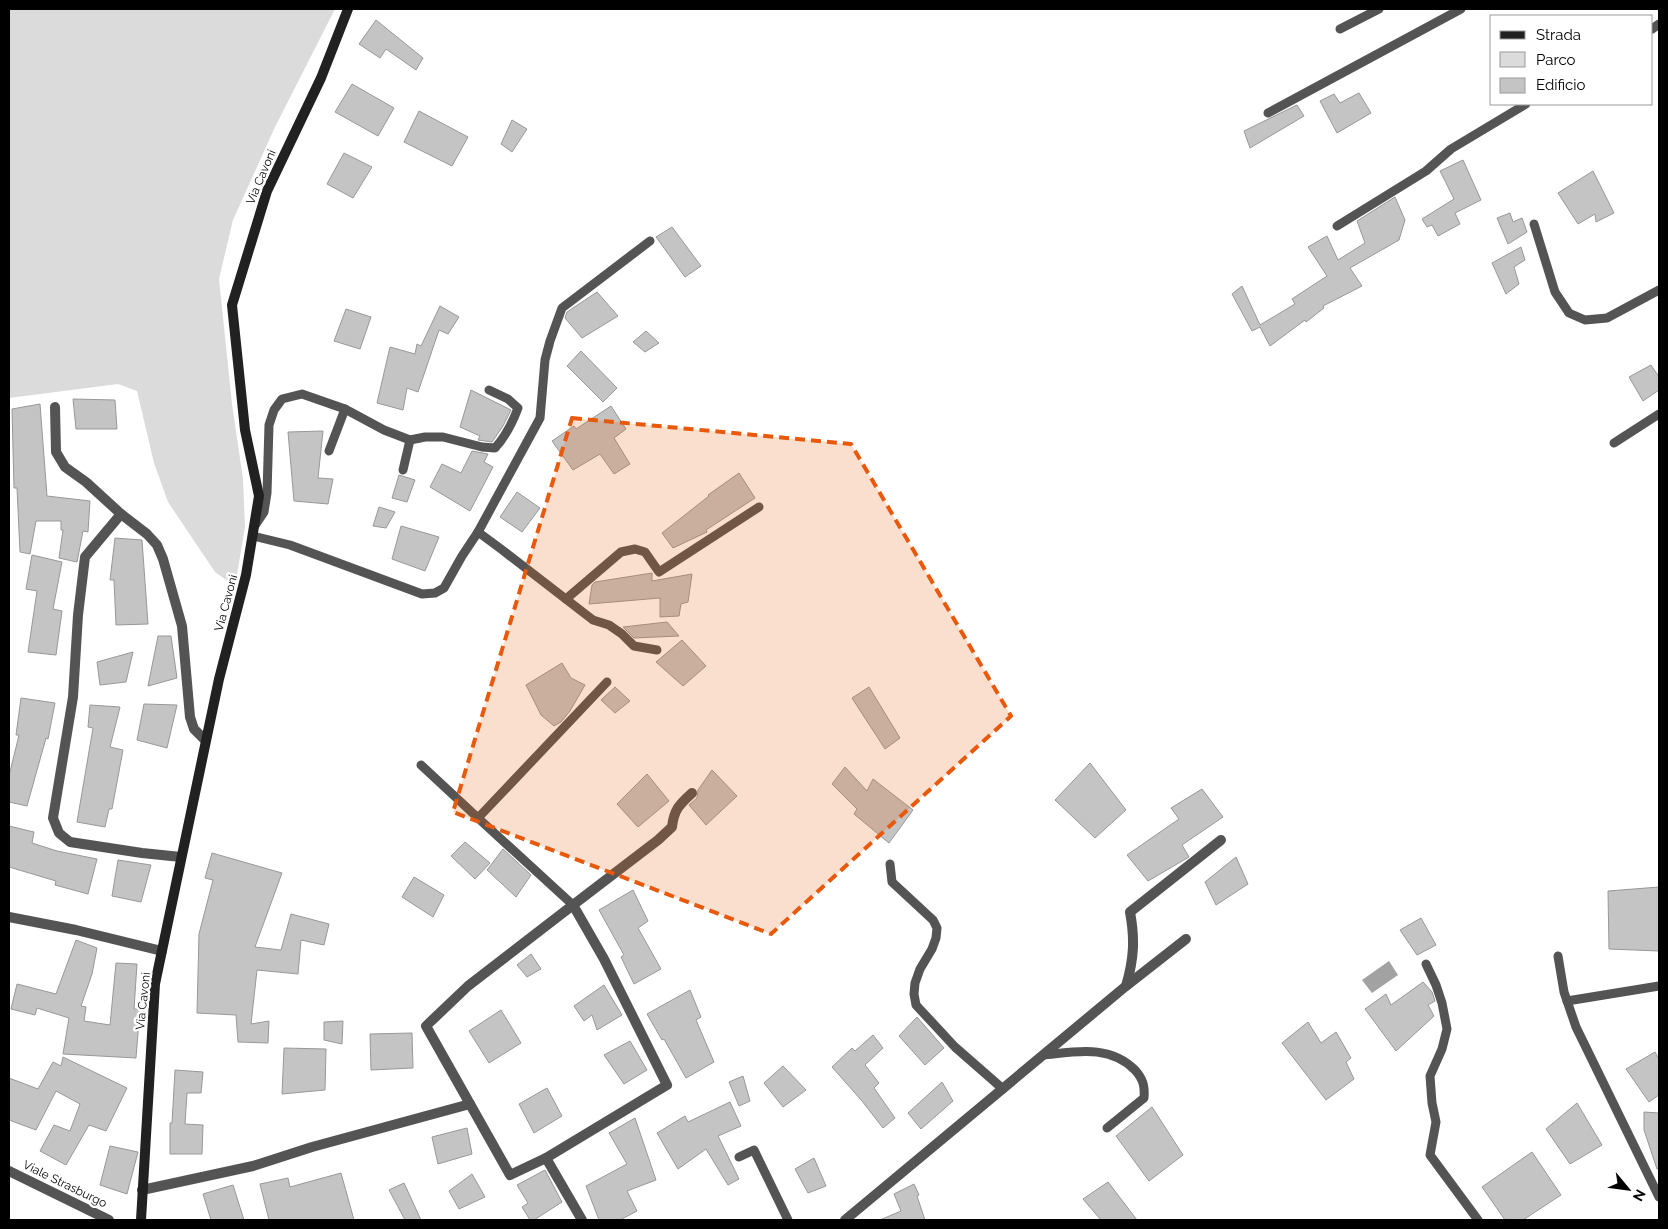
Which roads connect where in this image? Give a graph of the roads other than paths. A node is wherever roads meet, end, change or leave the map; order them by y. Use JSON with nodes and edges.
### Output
{"nodes":[{"id":1,"x":348,"y":9,"type":"edge"},
{"id":2,"x":1379,"y":9,"type":"edge"},
{"id":3,"x":1461,"y":9,"type":"edge"},
{"id":4,"x":1340,"y":29,"type":"dead end"},
{"id":5,"x":1524,"y":105,"type":"edge"},
{"id":6,"x":1268,"y":113,"type":"dead end"},
{"id":7,"x":1534,"y":224,"type":"dead end"},
{"id":8,"x":1337,"y":226,"type":"dead end"},
{"id":9,"x":650,"y":241,"type":"dead end"},
{"id":10,"x":1659,"y":290,"type":"edge"},
{"id":11,"x":489,"y":390,"type":"dead end"},
{"id":12,"x":55,"y":407,"type":"dead end"},
{"id":13,"x":345,"y":409,"type":"junction"},
{"id":14,"x":1659,"y":414,"type":"edge"},
{"id":15,"x":410,"y":440,"type":"junction"},
{"id":16,"x":1614,"y":443,"type":"dead end"},
{"id":17,"x":330,"y":452,"type":"dead end"},
{"id":18,"x":403,"y":470,"type":"dead end"},
{"id":19,"x":759,"y":507,"type":"dead end"},
{"id":20,"x":121,"y":514,"type":"junction"},
{"id":21,"x":253,"y":531,"type":"junction"},
{"id":22,"x":478,"y":532,"type":"junction"},
{"id":23,"x":566,"y":599,"type":"junction"},
{"id":24,"x":657,"y":650,"type":"dead end"},
{"id":25,"x":607,"y":682,"type":"dead end"},
{"id":26,"x":205,"y":740,"type":"junction"},
{"id":27,"x":421,"y":765,"type":"dead end"},
{"id":28,"x":692,"y":793,"type":"dead end"},
{"id":29,"x":478,"y":818,"type":"junction"},
{"id":30,"x":1221,"y":840,"type":"dead end"},
{"id":31,"x":181,"y":857,"type":"junction"},
{"id":32,"x":890,"y":864,"type":"dead end"},
{"id":33,"x":573,"y":905,"type":"junction"},
{"id":34,"x":9,"y":917,"type":"edge"},
{"id":35,"x":1186,"y":939,"type":"dead end"},
{"id":36,"x":162,"y":951,"type":"junction"},
{"id":37,"x":1558,"y":956,"type":"dead end"},
{"id":38,"x":1426,"y":964,"type":"dead end"},
{"id":39,"x":1126,"y":986,"type":"junction"},
{"id":40,"x":1659,"y":986,"type":"edge"},
{"id":41,"x":1567,"y":1001,"type":"junction"},
{"id":42,"x":1043,"y":1055,"type":"junction"},
{"id":43,"x":1003,"y":1089,"type":"junction"},
{"id":44,"x":470,"y":1104,"type":"junction"},
{"id":45,"x":1107,"y":1128,"type":"dead end"},
{"id":46,"x":739,"y":1156,"type":"dead end"},
{"id":47,"x":546,"y":1158,"type":"junction"},
{"id":48,"x":9,"y":1171,"type":"edge"},
{"id":49,"x":142,"y":1190,"type":"junction"},
{"id":50,"x":1659,"y":1197,"type":"edge"},
{"id":51,"x":109,"y":1220,"type":"edge"},
{"id":52,"x":141,"y":1220,"type":"edge"},
{"id":53,"x":582,"y":1220,"type":"edge"},
{"id":54,"x":788,"y":1220,"type":"edge"},
{"id":55,"x":846,"y":1220,"type":"edge"},
{"id":56,"x":1478,"y":1220,"type":"edge"}],
"edges":[{"from":1,"to":21,"type":"street","name":"Via Cavoni"},
{"from":2,"to":4,"type":"lane"},
{"from":3,"to":6,"type":"lane"},
{"from":5,"to":8,"type":"lane"},
{"from":7,"to":10,"type":"lane"},
{"from":9,"to":22,"type":"lane"},
{"from":11,"to":15,"type":"lane"},
{"from":12,"to":20,"type":"street"},
{"from":13,"to":15,"type":"lane"},
{"from":13,"to":17,"type":"lane"},
{"from":13,"to":21,"type":"lane"},
{"from":14,"to":16,"type":"lane"},
{"from":15,"to":18,"type":"lane"},
{"from":19,"to":23,"type":"lane"},
{"from":20,"to":26,"type":"street"},
{"from":20,"to":31,"type":"street"},
{"from":21,"to":22,"type":"lane"},
{"from":21,"to":26,"type":"street","name":"Via Cavoni"},
{"from":22,"to":23,"type":"lane"},
{"from":23,"to":24,"type":"lane"},
{"from":25,"to":29,"type":"lane"},
{"from":26,"to":31,"type":"street","name":"Via Cavoni"},
{"from":27,"to":29,"type":"lane"},
{"from":28,"to":33,"type":"street"},
{"from":29,"to":33,"type":"lane"},
{"from":30,"to":39,"type":"street"},
{"from":31,"to":36,"type":"street","name":"Via Cavoni"},
{"from":32,"to":43,"type":"lane"},
{"from":33,"to":44,"type":"street"},
{"from":33,"to":47,"type":"street"},
{"from":34,"to":36,"type":"street"},
{"from":35,"to":39,"type":"street"},
{"from":36,"to":49,"type":"street","name":"Via Cavoni"},
{"from":37,"to":41,"type":"lane"},
{"from":38,"to":56,"type":"lane"},
{"from":39,"to":42,"type":"street"},
{"from":40,"to":41,"type":"lane"},
{"from":41,"to":50,"type":"lane"},
{"from":42,"to":43,"type":"street"},
{"from":42,"to":45,"type":"lane"},
{"from":43,"to":55,"type":"street"},
{"from":44,"to":47,"type":"street"},
{"from":44,"to":49,"type":"street"},
{"from":46,"to":54,"type":"lane"},
{"from":47,"to":53,"type":"street"},
{"from":48,"to":51,"type":"street","name":"Viale Strasburgo"},
{"from":49,"to":52,"type":"street","name":"Via Cavoni"}]}
